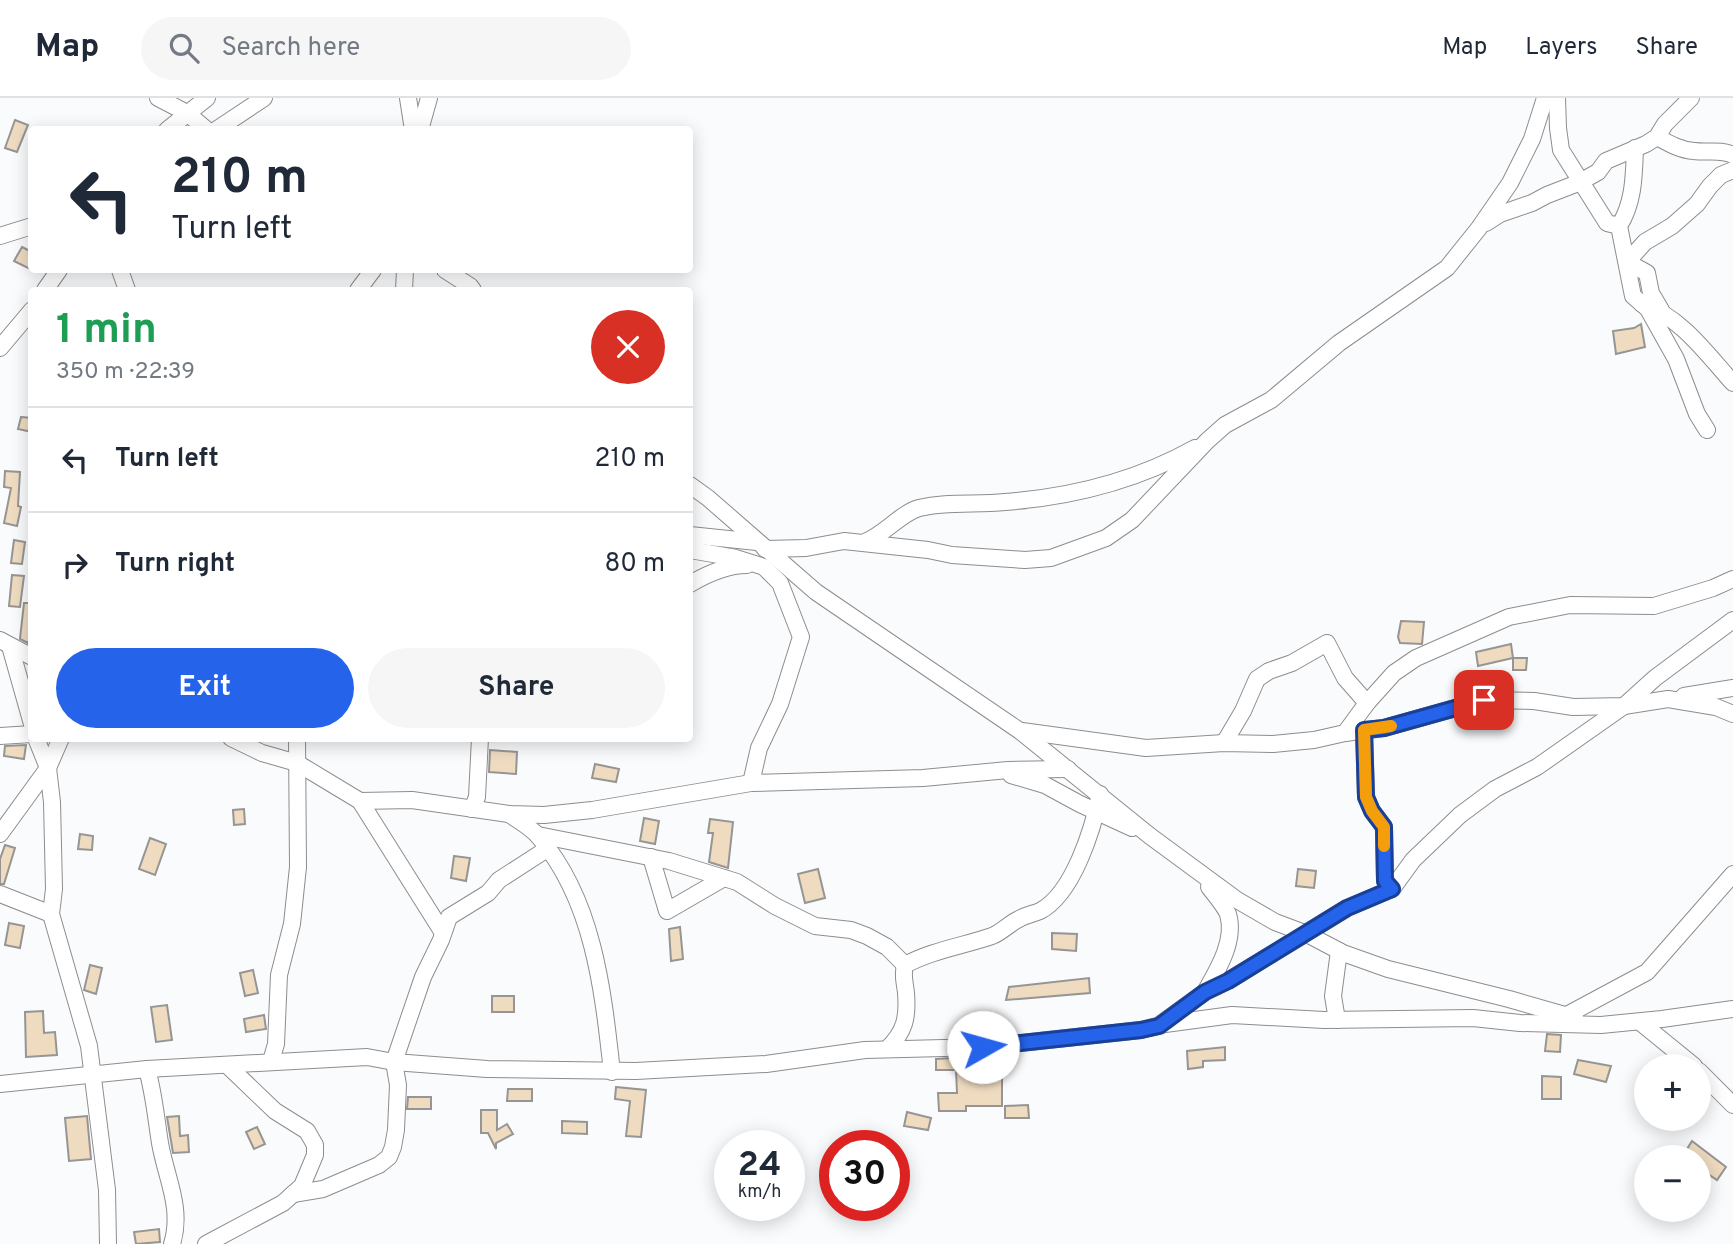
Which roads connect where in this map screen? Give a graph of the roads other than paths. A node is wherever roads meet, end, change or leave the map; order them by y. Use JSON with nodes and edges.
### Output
{"nodes":[{"id":1,"x":158,"y":98,"type":"edge"},
{"id":2,"x":207,"y":98,"type":"edge"},
{"id":3,"x":264,"y":98,"type":"edge"},
{"id":4,"x":408,"y":98,"type":"edge"},
{"id":5,"x":429,"y":98,"type":"edge"},
{"id":6,"x":1545,"y":98,"type":"edge"},
{"id":7,"x":1557,"y":98,"type":"edge"},
{"id":8,"x":1691,"y":98,"type":"edge"},
{"id":9,"x":187,"y":113,"type":"junction"},
{"id":10,"x":172,"y":126,"type":"edge"},
{"id":11,"x":202,"y":126,"type":"edge"},
{"id":12,"x":222,"y":126,"type":"edge"},
{"id":13,"x":412,"y":126,"type":"edge"},
{"id":14,"x":421,"y":126,"type":"edge"},
{"id":15,"x":1657,"y":137,"type":"junction"},
{"id":16,"x":1635,"y":148,"type":"junction"},
{"id":17,"x":1733,"y":155,"type":"edge"},
{"id":18,"x":1733,"y":170,"type":"edge"},
{"id":19,"x":1581,"y":181,"type":"junction"},
{"id":20,"x":1619,"y":226,"type":"junction"},
{"id":21,"x":28,"y":227,"type":"edge"},
{"id":22,"x":1479,"y":228,"type":"junction"},
{"id":23,"x":2,"y":234,"type":"edge"},
{"id":24,"x":1627,"y":262,"type":"junction"},
{"id":25,"x":449,"y":273,"type":"edge"},
{"id":26,"x":470,"y":287,"type":"edge"},
{"id":27,"x":1640,"y":303,"type":"junction"},
{"id":28,"x":1661,"y":310,"type":"junction"},
{"id":29,"x":28,"y":315,"type":"edge"},
{"id":30,"x":0,"y":348,"type":"edge"},
{"id":31,"x":1733,"y":383,"type":"edge"},
{"id":32,"x":1707,"y":429,"type":"dead end"},
{"id":33,"x":1207,"y":441,"type":"junction"},
{"id":34,"x":693,"y":487,"type":"edge"},
{"id":35,"x":693,"y":535,"type":"edge"},
{"id":36,"x":865,"y":542,"type":"junction"},
{"id":37,"x":761,"y":545,"type":"junction"},
{"id":38,"x":693,"y":551,"type":"edge"},
{"id":39,"x":764,"y":567,"type":"junction"},
{"id":40,"x":1733,"y":579,"type":"edge"},
{"id":41,"x":693,"y":582,"type":"edge"},
{"id":42,"x":1733,"y":620,"type":"edge"},
{"id":43,"x":5,"y":643,"type":"edge"},
{"id":44,"x":28,"y":655,"type":"edge"},
{"id":45,"x":1733,"y":688,"type":"edge"},
{"id":46,"x":1668,"y":699,"type":"junction"},
{"id":47,"x":1367,"y":703,"type":"junction"},
{"id":48,"x":1624,"y":706,"type":"junction"},
{"id":49,"x":28,"y":712,"type":"edge"},
{"id":50,"x":1733,"y":714,"type":"edge"},
{"id":51,"x":1364,"y":730,"type":"junction"},
{"id":52,"x":1020,"y":731,"type":"junction"},
{"id":53,"x":1345,"y":733,"type":"junction"},
{"id":54,"x":28,"y":734,"type":"edge"},
{"id":55,"x":0,"y":736,"type":"edge"},
{"id":56,"x":38,"y":742,"type":"edge"},
{"id":57,"x":59,"y":742,"type":"edge"},
{"id":58,"x":239,"y":742,"type":"edge"},
{"id":59,"x":297,"y":742,"type":"edge"},
{"id":60,"x":480,"y":742,"type":"edge"},
{"id":61,"x":1224,"y":743,"type":"junction"},
{"id":62,"x":297,"y":763,"type":"junction"},
{"id":63,"x":48,"y":768,"type":"junction"},
{"id":64,"x":1068,"y":769,"type":"junction"},
{"id":65,"x":986,"y":772,"type":"junction"},
{"id":66,"x":751,"y":783,"type":"junction"},
{"id":67,"x":1100,"y":794,"type":"junction"},
{"id":68,"x":360,"y":801,"type":"junction"},
{"id":69,"x":472,"y":809,"type":"junction"},
{"id":70,"x":1097,"y":812,"type":"junction"},
{"id":71,"x":509,"y":814,"type":"junction"},
{"id":72,"x":0,"y":834,"type":"edge"},
{"id":73,"x":1150,"y":836,"type":"junction"},
{"id":74,"x":543,"y":842,"type":"junction"},
{"id":75,"x":651,"y":857,"type":"junction"},
{"id":76,"x":1200,"y":874,"type":"junction"},
{"id":77,"x":1733,"y":874,"type":"edge"},
{"id":78,"x":724,"y":878,"type":"junction"},
{"id":79,"x":1392,"y":889,"type":"junction"},
{"id":80,"x":0,"y":894,"type":"edge"},
{"id":81,"x":51,"y":914,"type":"junction"},
{"id":82,"x":443,"y":933,"type":"junction"},
{"id":83,"x":1307,"y":934,"type":"junction"},
{"id":84,"x":1339,"y":951,"type":"junction"},
{"id":85,"x":905,"y":965,"type":"junction"},
{"id":86,"x":1205,"y":992,"type":"junction"},
{"id":87,"x":1733,"y":1009,"type":"edge"},
{"id":88,"x":1565,"y":1016,"type":"junction"},
{"id":89,"x":1337,"y":1020,"type":"junction"},
{"id":90,"x":1640,"y":1022,"type":"junction"},
{"id":91,"x":1601,"y":1025,"type":"junction"},
{"id":92,"x":1159,"y":1026,"type":"junction"},
{"id":93,"x":887,"y":1049,"type":"junction"},
{"id":94,"x":1679,"y":1054,"type":"edge"},
{"id":95,"x":271,"y":1061,"type":"junction"},
{"id":96,"x":394,"y":1062,"type":"junction"},
{"id":97,"x":228,"y":1066,"type":"junction"},
{"id":98,"x":147,"y":1069,"type":"junction"},
{"id":99,"x":612,"y":1072,"type":"junction"},
{"id":100,"x":91,"y":1075,"type":"junction"},
{"id":101,"x":1711,"y":1083,"type":"edge"},
{"id":102,"x":0,"y":1085,"type":"edge"},
{"id":103,"x":1733,"y":1105,"type":"edge"},
{"id":104,"x":293,"y":1194,"type":"junction"},
{"id":105,"x":108,"y":1244,"type":"edge"},
{"id":106,"x":172,"y":1244,"type":"edge"},
{"id":107,"x":206,"y":1244,"type":"edge"}],
"edges":[{"from":1,"to":9,"type":"street"},
{"from":2,"to":9,"type":"street"},
{"from":3,"to":12,"type":"street"},
{"from":4,"to":13,"type":"street"},
{"from":5,"to":14,"type":"street"},
{"from":6,"to":22,"type":"street"},
{"from":7,"to":19,"type":"street"},
{"from":8,"to":15,"type":"street"},
{"from":9,"to":10,"type":"street"},
{"from":9,"to":11,"type":"street"},
{"from":15,"to":16,"type":"street"},
{"from":15,"to":17,"type":"street"},
{"from":16,"to":19,"type":"street"},
{"from":16,"to":20,"type":"street"},
{"from":18,"to":24,"type":"street"},
{"from":19,"to":20,"type":"street"},
{"from":19,"to":22,"type":"street"},
{"from":20,"to":24,"type":"street"},
{"from":21,"to":23,"type":"street"},
{"from":22,"to":33,"type":"street"},
{"from":24,"to":27,"type":"street"},
{"from":24,"to":28,"type":"street"},
{"from":25,"to":26,"type":"street"},
{"from":27,"to":28,"type":"street"},
{"from":27,"to":32,"type":"street"},
{"from":28,"to":31,"type":"street"},
{"from":29,"to":30,"type":"street"},
{"from":33,"to":36,"type":"street"},
{"from":33,"to":36,"type":"street"},
{"from":34,"to":37,"type":"street"},
{"from":35,"to":37,"type":"street"},
{"from":36,"to":37,"type":"street"},
{"from":37,"to":52,"type":"street"},
{"from":38,"to":39,"type":"street"},
{"from":39,"to":41,"type":"street"},
{"from":39,"to":66,"type":"street"},
{"from":40,"to":47,"type":"street"},
{"from":42,"to":48,"type":"street"},
{"from":43,"to":44,"type":"street"},
{"from":43,"to":49,"type":"street"},
{"from":45,"to":46,"type":"street"},
{"from":46,"to":48,"type":"street"},
{"from":46,"to":50,"type":"street"},
{"from":47,"to":53,"type":"street"},
{"from":47,"to":61,"type":"street"},
{"from":48,"to":51,"type":"street"},
{"from":48,"to":79,"type":"street"},
{"from":51,"to":53,"type":"street"},
{"from":51,"to":79,"type":"street"},
{"from":52,"to":61,"type":"street"},
{"from":52,"to":64,"type":"street"},
{"from":53,"to":61,"type":"street"},
{"from":54,"to":55,"type":"street"},
{"from":56,"to":63,"type":"street"},
{"from":57,"to":63,"type":"street"},
{"from":58,"to":62,"type":"street"},
{"from":59,"to":62,"type":"street"},
{"from":60,"to":69,"type":"street"},
{"from":62,"to":68,"type":"street"},
{"from":62,"to":95,"type":"street"},
{"from":63,"to":72,"type":"street"},
{"from":63,"to":81,"type":"street"},
{"from":64,"to":65,"type":"street"},
{"from":64,"to":67,"type":"street"},
{"from":65,"to":66,"type":"street"},
{"from":65,"to":70,"type":"street"},
{"from":66,"to":71,"type":"street"},
{"from":67,"to":70,"type":"street"},
{"from":67,"to":73,"type":"street"},
{"from":68,"to":69,"type":"street"},
{"from":68,"to":82,"type":"street"},
{"from":69,"to":71,"type":"street"},
{"from":70,"to":73,"type":"street"},
{"from":70,"to":85,"type":"street"},
{"from":71,"to":74,"type":"street"},
{"from":73,"to":76,"type":"street"},
{"from":74,"to":75,"type":"street"},
{"from":74,"to":82,"type":"street"},
{"from":74,"to":99,"type":"street"},
{"from":75,"to":78,"type":"street"},
{"from":75,"to":78,"type":"street"},
{"from":76,"to":83,"type":"street"},
{"from":76,"to":86,"type":"street"},
{"from":77,"to":88,"type":"street"},
{"from":78,"to":85,"type":"street"},
{"from":79,"to":83,"type":"street"},
{"from":80,"to":81,"type":"street"},
{"from":81,"to":100,"type":"street"},
{"from":82,"to":96,"type":"street"},
{"from":83,"to":84,"type":"street"},
{"from":83,"to":86,"type":"street"},
{"from":84,"to":88,"type":"street"},
{"from":84,"to":89,"type":"street"},
{"from":85,"to":93,"type":"street"},
{"from":86,"to":92,"type":"street"},
{"from":87,"to":90,"type":"street"},
{"from":88,"to":91,"type":"street"},
{"from":89,"to":91,"type":"street"},
{"from":89,"to":92,"type":"street"},
{"from":90,"to":91,"type":"street"},
{"from":90,"to":94,"type":"street"},
{"from":92,"to":93,"type":"street"},
{"from":93,"to":99,"type":"street"},
{"from":95,"to":96,"type":"street"},
{"from":95,"to":97,"type":"street"},
{"from":96,"to":99,"type":"street"},
{"from":96,"to":104,"type":"street"},
{"from":97,"to":98,"type":"street"},
{"from":97,"to":104,"type":"street"},
{"from":98,"to":100,"type":"street"},
{"from":98,"to":106,"type":"street"},
{"from":100,"to":102,"type":"street"},
{"from":100,"to":105,"type":"street"},
{"from":101,"to":103,"type":"street"},
{"from":104,"to":107,"type":"street"}]}
